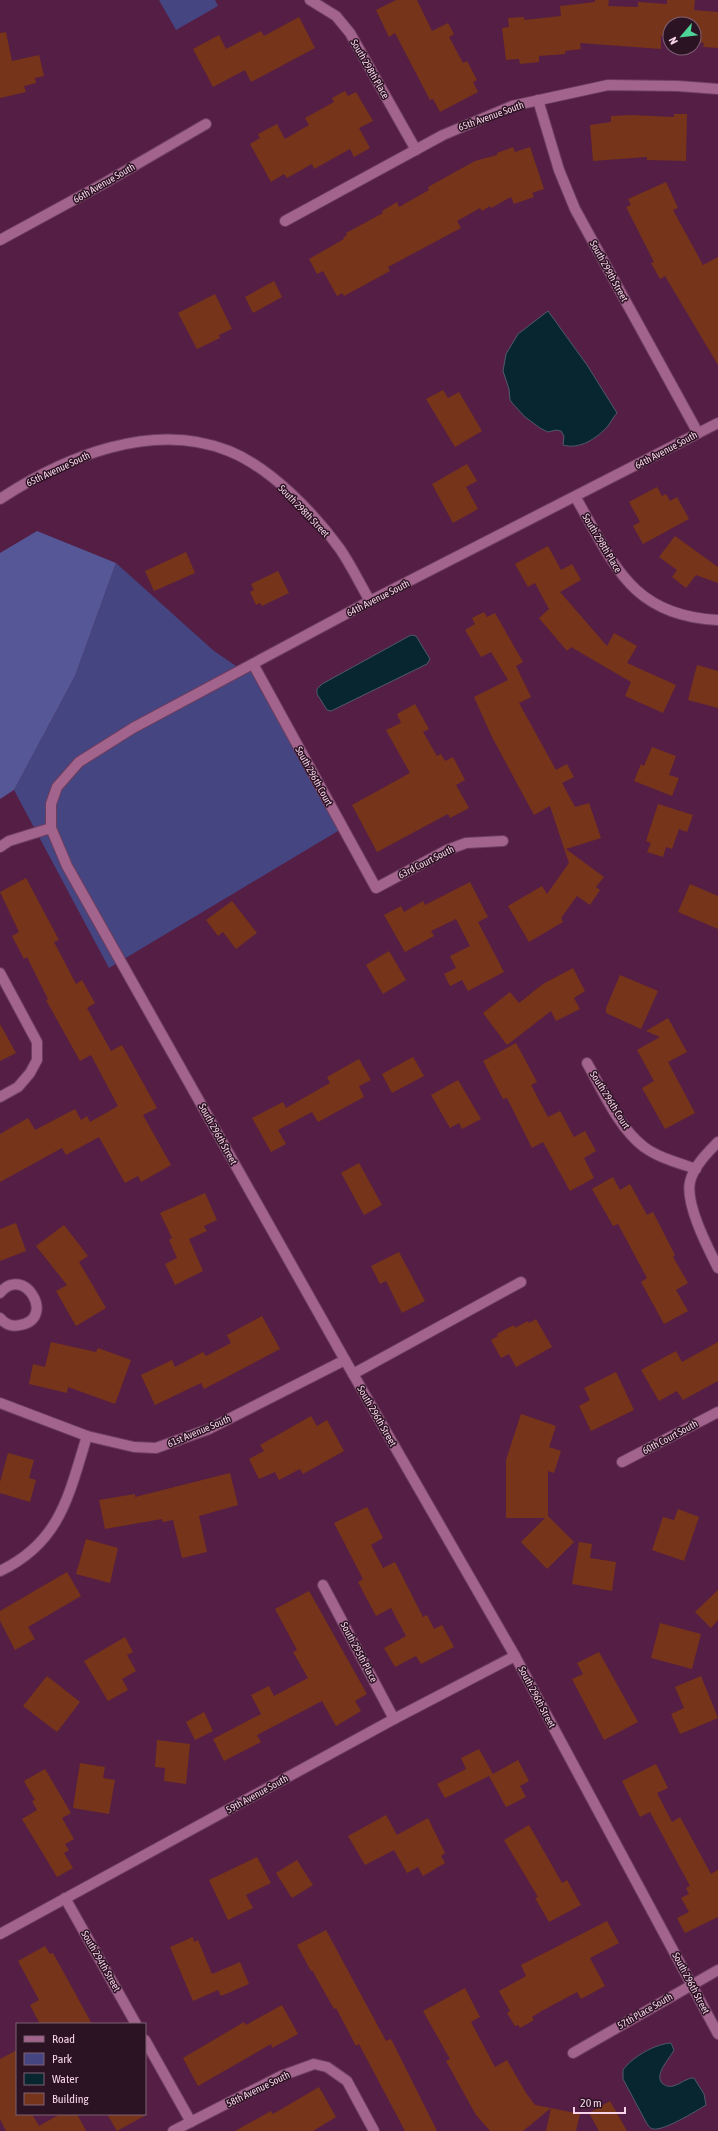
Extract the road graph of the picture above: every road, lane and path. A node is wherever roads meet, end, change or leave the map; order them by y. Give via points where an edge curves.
1 (310, 0) edge
2 (718, 89) edge
3 (538, 100) junction
4 (206, 124) dead end
5 (416, 150) junction
6 (285, 221) dead end
7 (0, 240) edge
8 (718, 423) edge
9 (698, 433) junction
10 (276, 482) joint
11 (576, 498) junction
12 (0, 499) edge
13 (370, 602) junction
14 (718, 620) edge
15 (253, 664) junction
16 (53, 795) joint
17 (51, 828) junction
18 (503, 841) dead end
19 (0, 847) edge
20 (376, 888) joint
21 (0, 974) edge
22 (587, 1063) dead end
23 (0, 1097) edge
24 (718, 1142) edge
25 (696, 1169) junction
26 (718, 1268) edge
27 (521, 1282) dead end
28 (0, 1293) edge
29 (1, 1319) edge
30 (0, 1332) edge
31 (345, 1360) junction
32 (353, 1374) junction
33 (0, 1403) edge
34 (718, 1412) edge
35 (87, 1436) junction
36 (622, 1462) dead end
37 (0, 1571) edge
38 (323, 1585) dead end
39 (514, 1656) junction
40 (394, 1719) junction
41 (65, 1898) junction
42 (0, 1934) edge
43 (718, 1970) edge
44 (692, 1984) junction
45 (135, 2023) edge
46 (718, 2034) edge
47 (146, 2042) edge
48 (573, 2054) dead end
49 (191, 2122) junction
50 (173, 2131) edge
51 (374, 2131) edge

1 - 5 street, South 298th Place via 336,16 350,33
2 - 3 street, 65th Avenue South via 608,85
3 - 5 street, 65th Avenue South via 512,106 476,120
3 - 9 street, South 299th Street via 559,170 575,209
4 - 7 street, 66th Avenue South via 101,186
5 - 6 street, 65th Avenue South
8 - 9 street, 64th Avenue South
9 - 11 street, 64th Avenue South
10 - 12 street, 65th Avenue South via 258,468 220,448 198,442 163,440 114,447 74,460 30,480
10 - 13 street, South 298th Street via 329,535
11 - 13 street, 64th Avenue South
11 - 14 street, South 298th Place via 613,563 641,596 680,615
13 - 15 street, 64th Avenue South
15 - 16 street, 64th Avenue South via 100,747 69,771
15 - 20 street, South 296th Court
16 - 17 street, South 296th Street
17 - 19 street via 9,841
17 - 31 street, South 296th Street via 67,866
18 - 20 street, 63rd Court South via 466,843 447,850
21 - 23 street via 37,1042 38,1054 38,1060 18,1087
22 - 25 street, South 296th Court via 618,1117 636,1140 654,1153
24 - 25 street
25 - 26 street via 690,1182 690,1196 699,1229
27 - 32 street
28 - 29 street via 8,1287 21,1286 32,1293 37,1305 36,1312 28,1323 15,1326
29 - 30 street
31 - 32 street, South 296th Street
31 - 35 street, 61st Avenue South via 209,1429 156,1448 134,1447
32 - 39 street, South 296th Street
33 - 35 street, 61st Avenue South
34 - 36 street, 60th Court South
35 - 37 street via 67,1502 51,1531 31,1551
38 - 40 street, South 295th Place
39 - 40 street, 59th Avenue South
39 - 44 street, South 296th Street
40 - 41 street, 59th Avenue South
41 - 42 street, 59th Avenue South
41 - 45 street, South 294th Street
43 - 44 street, 57th Place South
44 - 46 street, South 296th Street
44 - 48 street, 57th Place South
47 - 49 street
49 - 50 street, 58th Avenue South
49 - 51 street, 58th Avenue South via 281,2076 314,2064 327,2067 347,2081

